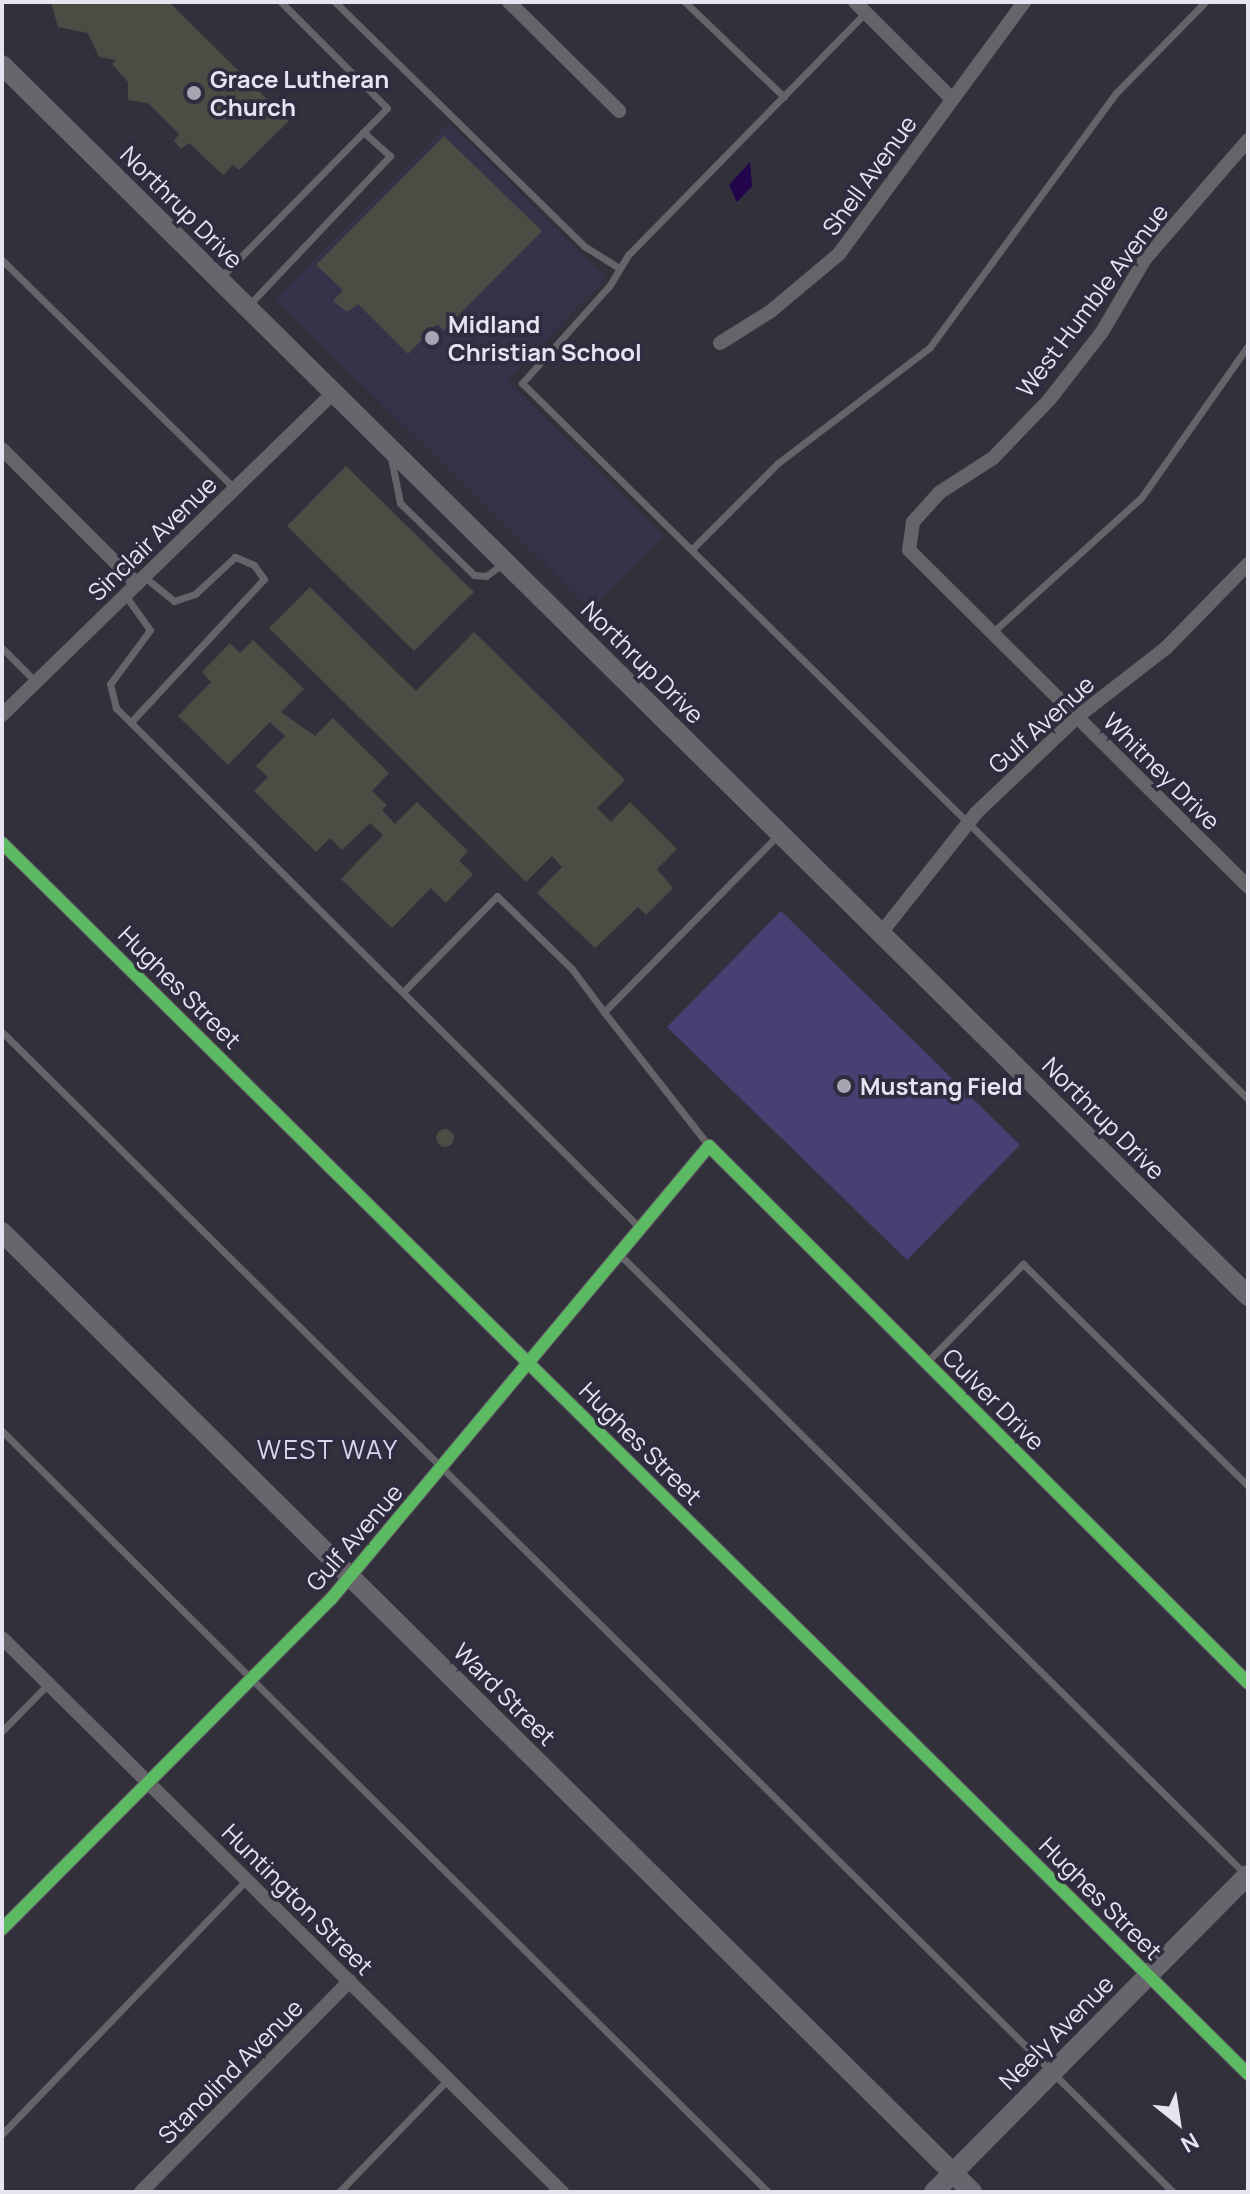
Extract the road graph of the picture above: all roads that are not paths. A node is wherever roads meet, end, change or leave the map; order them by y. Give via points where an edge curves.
1 (281, 2) edge
2 (335, 2) edge
3 (509, 2) edge
4 (685, 2) edge
5 (1024, 2) edge
6 (1205, 2) edge
7 (861, 7) edge
8 (2, 65) edge
9 (949, 96) junction
10 (784, 97) junction
11 (619, 111) dead end
12 (363, 132) junction
13 (1248, 140) edge
14 (2, 260) edge
15 (618, 267) junction
16 (219, 280) junction
17 (246, 307) junction
18 (720, 343) dead end
19 (1248, 346) edge
20 (333, 393) junction
21 (389, 448) junction
22 (2, 449) edge
23 (235, 488) junction
24 (693, 548) junction
25 (909, 550) joint
26 (505, 563) junction
27 (1248, 564) edge
28 (141, 580) junction
29 (125, 595) junction
30 (992, 633) junction
31 (2, 648) edge
32 (36, 682) junction
33 (2, 715) edge
34 (1077, 717) junction
35 (131, 722) junction
36 (967, 824) junction
37 (780, 833) junction
38 (2, 843) edge
39 (1248, 887) edge
40 (881, 933) junction
41 (403, 992) junction
42 (604, 1012) junction
43 (2, 1032) edge
44 (1248, 1099) edge
45 (709, 1146) junction
46 (640, 1228) junction
47 (2, 1232) edge
48 (619, 1254) junction
49 (1248, 1296) edge
50 (528, 1362) junction
51 (926, 1363) junction
52 (2, 1431) edge
53 (441, 1468) junction
54 (1248, 1486) edge
55 (350, 1576) junction
56 (2, 1638) edge
57 (248, 1681) junction
58 (1248, 1683) edge
59 (48, 1684) junction
60 (2, 1731) edge
61 (148, 1782) junction
62 (1248, 1876) edge
63 (247, 1879) junction
64 (2, 1929) edge
65 (1148, 1976) junction
66 (350, 1981) junction
67 (1053, 2073) junction
68 (1248, 2074) edge
69 (448, 2079) junction
70 (2, 2134) edge
71 (953, 2173) junction
72 (549, 2179) junction
73 (141, 2192) edge
74 (339, 2192) edge
75 (537, 2192) edge
76 (562, 2192) edge
77 (768, 2192) edge
78 (934, 2192) edge
79 (972, 2192) edge
80 (1173, 2192) edge

1 - 12 lane via 387,108
2 - 15 lane via 584,246
3 - 11 street
4 - 10 lane
5 - 9 street, Shell Avenue
6 - 24 lane via 1116,93 930,347 778,463
7 - 9 street
7 - 10 lane
8 - 16 street, Northrup Drive
9 - 18 street, Shell Avenue via 913,160 839,254 771,311
10 - 15 lane
12 - 16 lane
12 - 17 lane via 390,156
13 - 25 street, West Humble Avenue via 1145,259 1102,332 1049,400 993,458 940,492 913,522
14 - 23 lane
15 - 24 lane via 610,285 522,383
16 - 17 street, Northrup Drive
17 - 20 street, Northrup Drive
19 - 30 lane via 1141,498
20 - 21 street, Northrup Drive
20 - 23 street, Sinclair Avenue
21 - 26 street, Northrup Drive
21 - 26 lane via 400,503 474,575 486,576
22 - 28 street
23 - 28 street, Sinclair Avenue
24 - 36 lane
25 - 30 street, Whitney Drive
26 - 37 street, Northrup Drive
27 - 34 street, Gulf Avenue via 1166,648
28 - 29 street, Sinclair Avenue
28 - 35 lane via 174,601 195,594 235,557 254,565 264,579
29 - 32 street, Sinclair Avenue
29 - 35 lane via 150,630 109,690
30 - 34 street, Whitney Drive
31 - 32 lane
32 - 33 street, Sinclair Avenue
34 - 36 street, Gulf Avenue
34 - 39 street, Whitney Drive
35 - 41 lane
36 - 40 street, Gulf Avenue
36 - 44 lane
37 - 40 street, Northrup Drive
37 - 42 lane
38 - 50 street, Hughes Street
40 - 49 street, Northrup Drive
41 - 42 lane via 497,896 572,969
41 - 46 lane
42 - 45 lane
43 - 53 lane
45 - 46 street, Gulf Avenue
45 - 51 street, Culver Drive
46 - 48 street, Gulf Avenue
47 - 55 street, Ward Street
48 - 50 street, Gulf Avenue
48 - 62 lane
50 - 53 street, Gulf Avenue
50 - 65 street, Hughes Street
51 - 54 lane via 1023,1264
51 - 58 street, Culver Drive
52 - 57 lane
53 - 55 street, Gulf Avenue
53 - 67 lane
55 - 57 street, Gulf Avenue
55 - 71 street, Ward Street
56 - 59 street, Huntington Street
57 - 61 street, Gulf Avenue
57 - 77 lane
59 - 60 lane
59 - 61 street, Huntington Street
61 - 63 street, Huntington Street
61 - 64 street, Gulf Avenue
62 - 65 street, Neely Avenue
63 - 66 street, Huntington Street
63 - 70 lane
65 - 67 street, Neely Avenue
65 - 68 street, Hughes Street
66 - 69 street, Huntington Street
66 - 73 street, Stanolind Avenue
67 - 71 street, Neely Avenue
67 - 80 lane
69 - 72 street, Huntington Street
69 - 74 lane
71 - 78 street, Neely Avenue
71 - 79 street, Ward Street
72 - 75 street
72 - 76 street, Huntington Street

